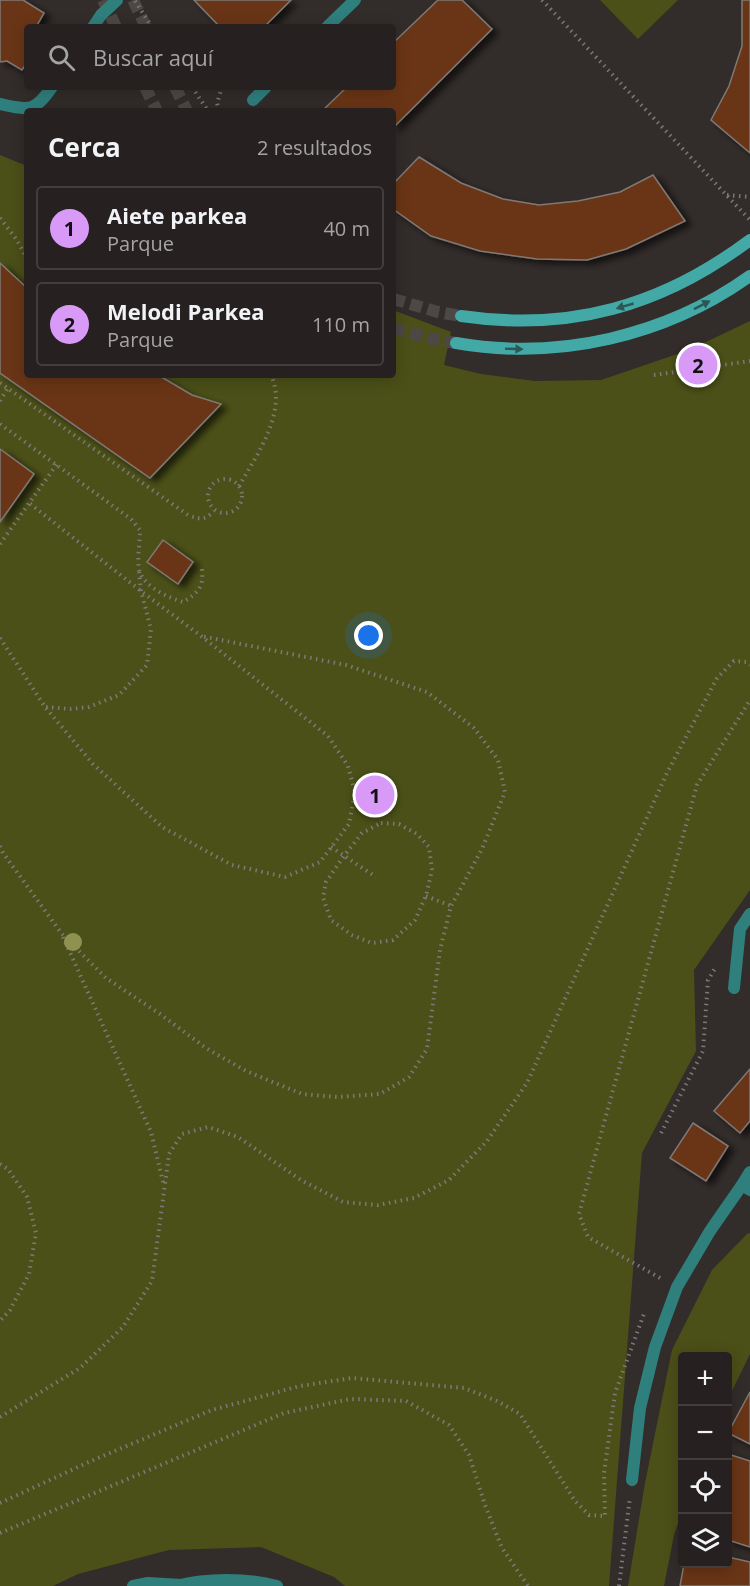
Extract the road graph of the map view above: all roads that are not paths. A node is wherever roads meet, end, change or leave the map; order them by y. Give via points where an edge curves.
1 (117, 0) edge
2 (355, 0) edge
3 (95, 24) edge
4 (330, 24) edge
5 (50, 90) edge
6 (263, 90) edge
7 (253, 100) dead end
8 (0, 104) edge
9 (28, 108) edge
10 (24, 109) edge
11 (750, 240) edge
12 (750, 276) edge
13 (460, 316) tunnel mouth
14 (456, 343) tunnel mouth
15 (750, 914) edge
16 (734, 988) dead end
17 (750, 1172) edge
18 (746, 1187) edge
19 (632, 1480) road end
20 (179, 1585) edge
21 (132, 1586) edge
22 (277, 1586) edge

1 - 3 street
2 - 4 street
5 - 9 street via 41,103
6 - 7 street
8 - 10 street
11 -> 13 main road via 723,260 664,292 607,311 547,321
14 -> 12 main road via 518,350 614,338 676,318
15 - 16 street via 740,928
17 - 18 street
18 - 19 street via 710,1231 676,1287 655,1347 640,1408
20 - 21 street
20 - 22 street via 240,1581

